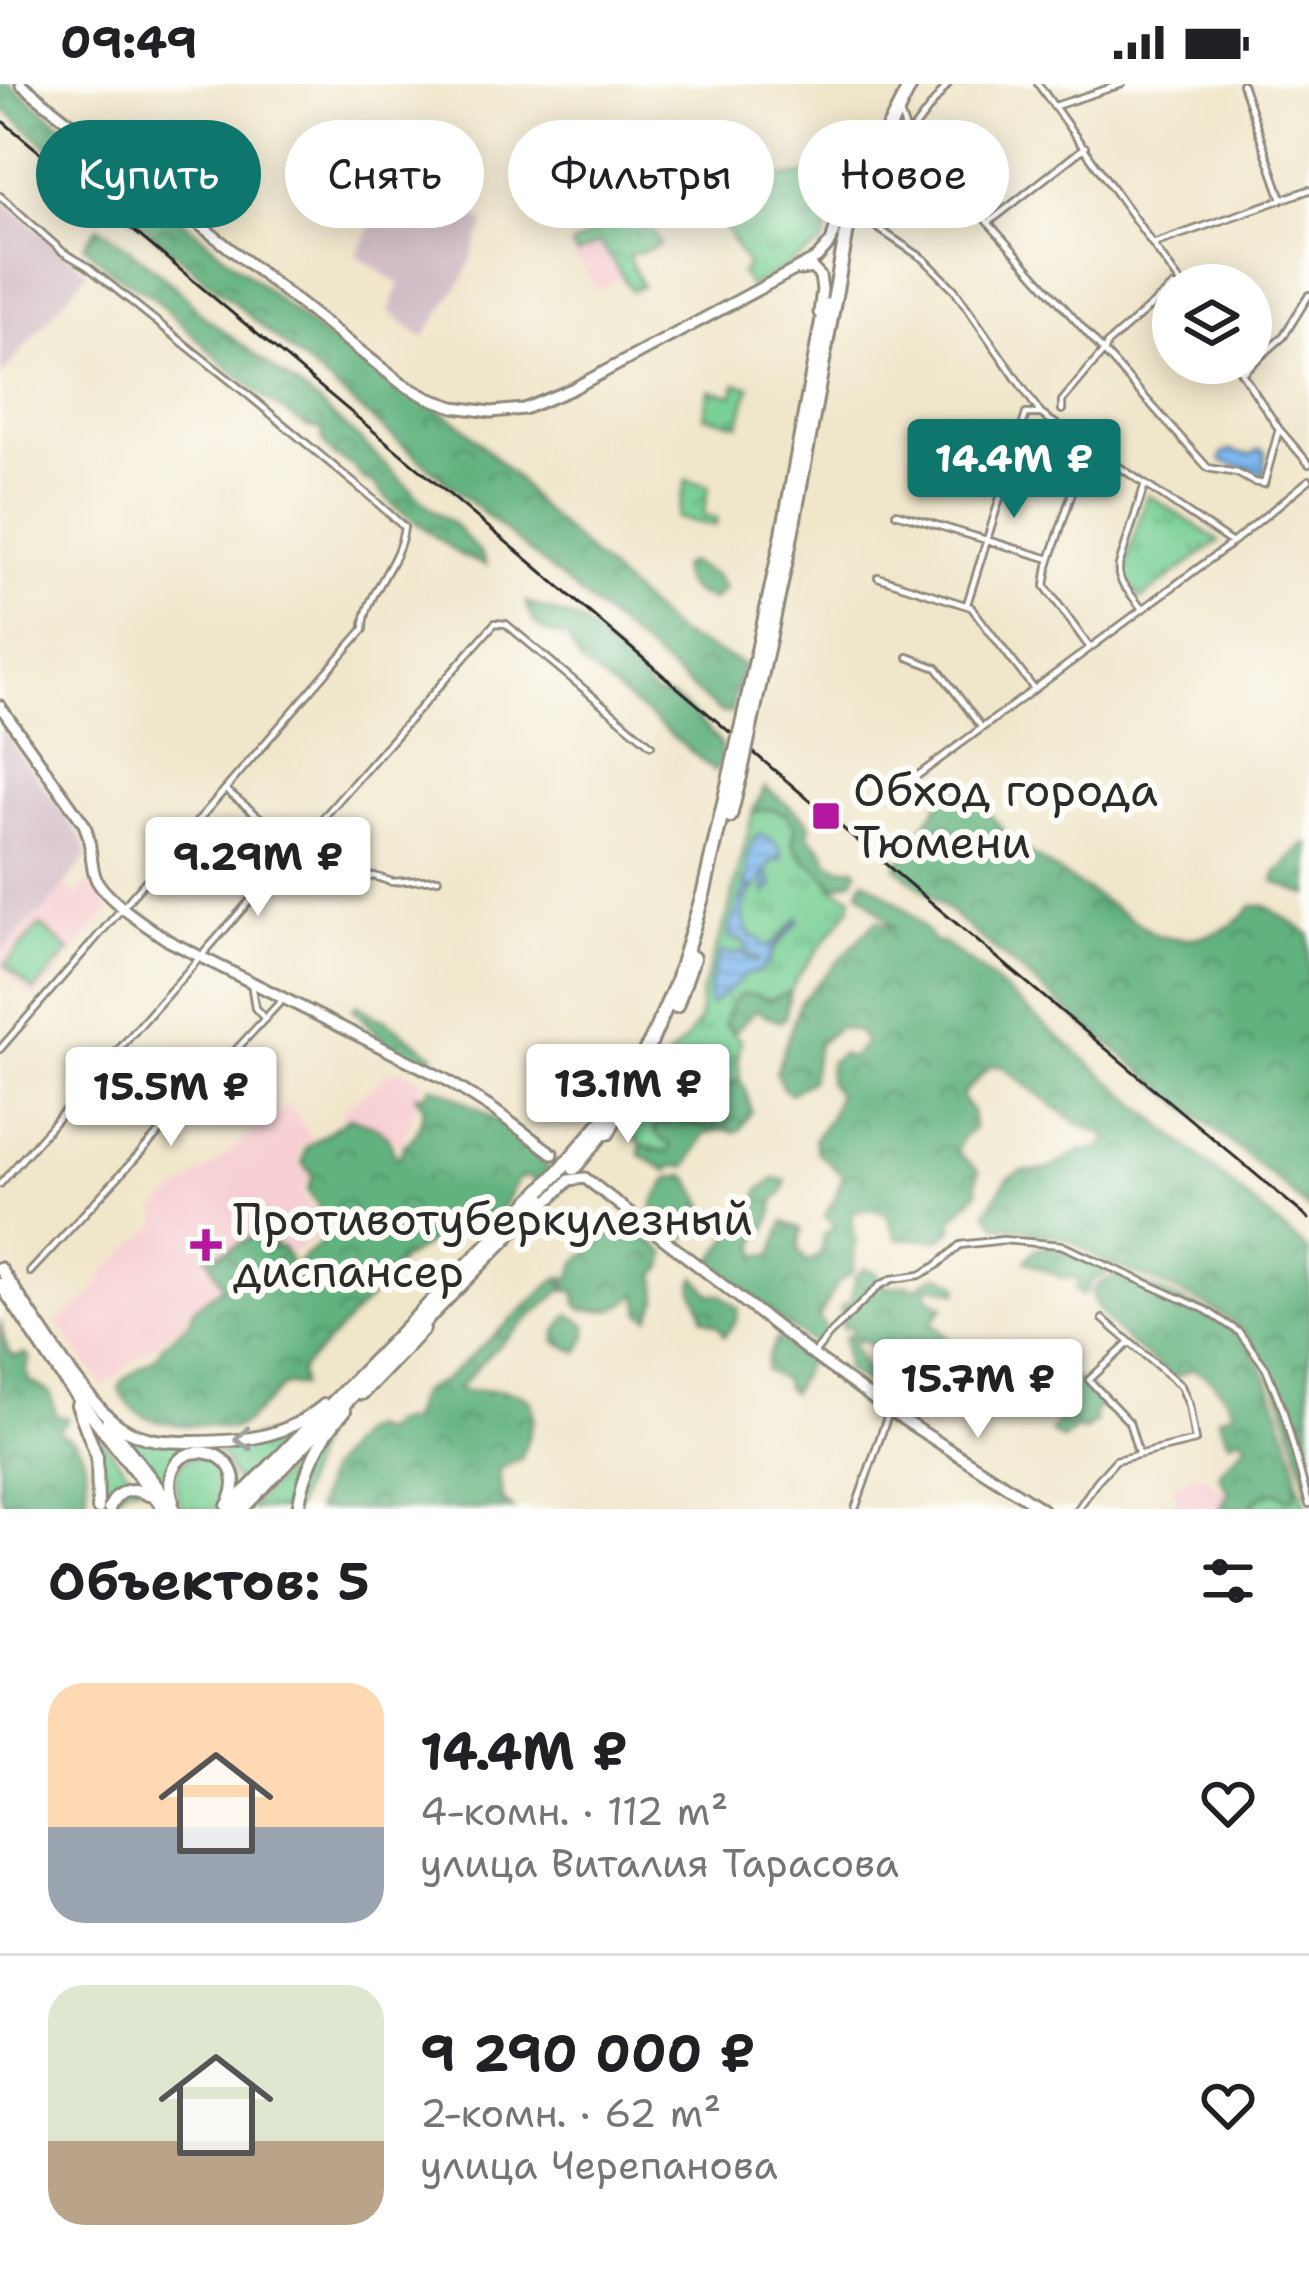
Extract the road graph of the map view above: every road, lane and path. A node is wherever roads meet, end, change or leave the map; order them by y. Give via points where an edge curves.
1 (21, 84) edge
2 (901, 84) edge
3 (913, 84) edge
4 (947, 84) edge
5 (1038, 84) edge
6 (1122, 84) edge
7 (1242, 84) edge
8 (1055, 106) junction
9 (901, 109) junction
10 (883, 120) edge
11 (896, 120) edge
12 (901, 120) edge
13 (920, 120) edge
14 (1085, 147) junction
15 (1309, 190) edge
16 (0, 196) edge
17 (1282, 199) junction
18 (1009, 207) edge
19 (834, 228) edge
20 (839, 228) edge
21 (851, 228) edge
22 (878, 228) edge
23 (993, 228) edge
24 (1153, 244) junction
25 (843, 249) junction
26 (1165, 264) edge
27 (795, 271) junction
28 (1309, 295) edge
29 (1152, 306) edge
30 (818, 345) junction
31 (1272, 347) edge
32 (1105, 350) junction
33 (1249, 384) edge
34 (1062, 410) dead end
35 (1041, 414) junction
36 (1279, 429) junction
37 (1087, 447) junction
38 (1309, 464) edge
39 (1309, 480) edge
40 (1144, 484) junction
41 (896, 512) dead end
42 (986, 540) junction
43 (1232, 543) junction
44 (1050, 559) junction
45 (878, 577) dead end
46 (967, 604) junction
47 (1142, 609) junction
48 (1090, 648) junction
49 (908, 657) dead end
50 (1034, 689) junction
51 (0, 706) edge
52 (748, 717) junction
53 (982, 728) junction
54 (650, 745) dead end
55 (735, 774) junction
56 (226, 790) junction
57 (894, 793) dead end
58 (296, 846) junction
59 (438, 879) dead end
60 (124, 907) junction
61 (199, 956) junction
62 (250, 982) junction
63 (283, 999) junction
64 (265, 1018) junction
65 (0, 1049) edge
66 (623, 1106) junction
67 (608, 1114) junction
68 (553, 1154) junction
69 (585, 1178) junction
70 (0, 1184) edge
71 (510, 1222) junction
72 (0, 1268) edge
73 (30, 1272) dead end
74 (465, 1281) junction
75 (0, 1285) edge
76 (437, 1310) junction
77 (1103, 1319) dead end
78 (405, 1329) junction
79 (1129, 1343) junction
80 (813, 1355) junction
81 (69, 1379) junction
82 (890, 1412) junction
83 (1138, 1454) junction
84 (1309, 1504) edge
85 (98, 1509) edge
86 (109, 1509) edge
87 (163, 1509) edge
88 (176, 1509) edge
89 (227, 1509) edge
90 (241, 1509) edge
91 (298, 1509) edge
92 (855, 1509) edge
93 (1042, 1509) edge
94 (1078, 1509) edge

1 - 27 street via 361,354 454,407 502,412 552,399
2 - 10 highway
3 - 9 street
3 - 25 highway via 868,169
4 - 13 street
5 - 8 street
6 - 8 street
7 - 17 street
8 - 14 street
9 - 11 street
9 - 12 street
14 - 18 street
14 - 24 street
15 - 17 street
16 - 56 street via 404,527 364,629
17 - 24 street
19 - 27 street via 822,255
20 - 30 highway
21 - 25 street
22 - 35 street via 954,290
23 - 32 street
24 - 26 street
25 - 52 highway
27 - 30 street via 812,268 822,280
28 - 31 street
29 - 32 street
30 - 52 highway
32 - 34 street
32 - 36 street via 1208,468 1264,484
33 - 36 street
35 - 37 street
35 - 42 street via 1026,414
36 - 38 street
37 - 40 street
37 - 44 street
39 - 43 street
40 - 43 street
40 - 47 street via 1119,565
41 - 42 street
42 - 44 street
42 - 46 street
43 - 47 street
44 - 48 street via 1045,586
45 - 46 street
46 - 50 street
47 - 48 street
48 - 50 street
49 - 53 street via 937,668
50 - 53 street
51 - 60 street via 84,824 97,881
52 - 55 highway, bridge
53 - 57 street
54 - 58 street via 496,623
55 - 66 highway via 684,988
55 - 67 highway via 669,1004
56 - 58 street
56 - 60 street
58 - 59 street via 333,877
58 - 61 street
60 - 61 street
60 - 65 street
61 - 62 street
61 - 70 street
62 - 63 street
62 - 64 street
63 - 64 street
63 - 68 street via 470,1094
64 - 73 street
66 - 69 street via 586,1162
66 - 74 highway
67 - 68 street via 577,1149
67 - 71 highway
68 - 71 street via 553,1173
69 - 74 street via 569,1180
69 - 80 street
71 - 78 highway
72 - 81 main road
74 - 76 highway
75 - 81 main road
76 - 90 highway
76 - 91 main road via 324,1436
77 - 79 street
78 -> 81 main road via 318,1410 256,1439 140,1437
78 - 89 highway
79 - 83 street via 1089,1380 1129,1422
79 - 83 street via 1185,1390 1195,1441
80 - 82 street
80 - 84 street via 879,1286 920,1275 960,1245 1061,1245 1239,1332 1283,1410
81 - 85 main road via 95,1449
81 - 87 main road
81 - 88 main road
82 - 92 street
82 - 93 street
83 - 94 street via 1116,1460
86 - 87 main road via 132,1490
88 - 89 main road via 173,1467 201,1451 233,1474

